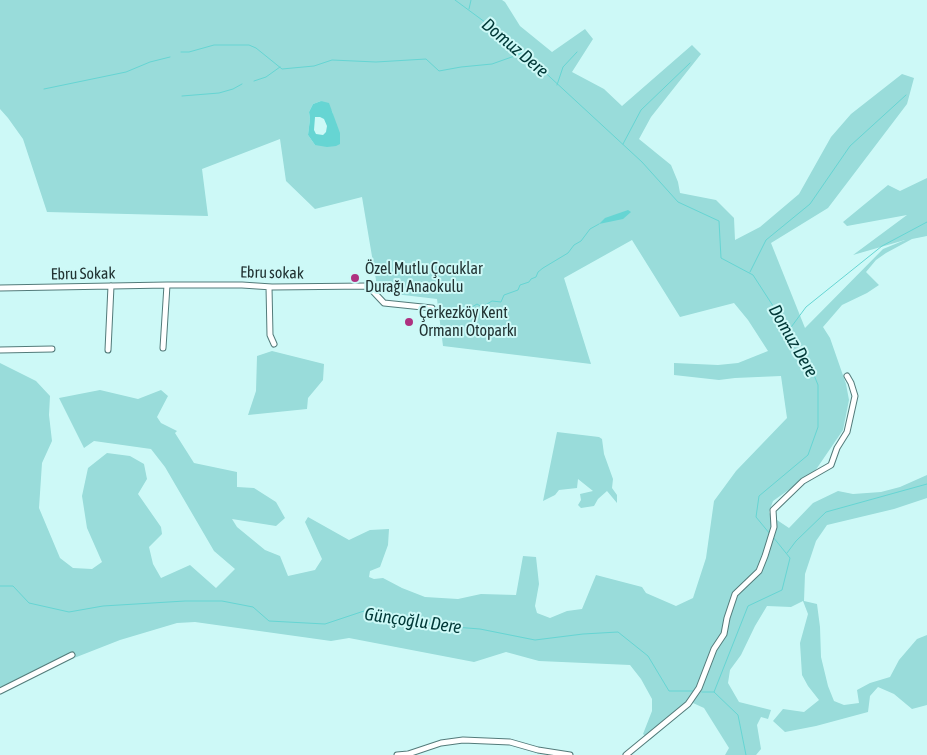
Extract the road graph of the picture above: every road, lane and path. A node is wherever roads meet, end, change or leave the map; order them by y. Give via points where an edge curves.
1 (167, 285) junction
2 (111, 286) junction
3 (268, 287) junction
4 (0, 288) edge
5 (432, 308) dead end
6 (274, 344) dead end
7 (163, 348) dead end
8 (52, 349) dead end
9 (0, 350) edge
10 (108, 350) dead end
11 (847, 376) dead end
12 (72, 655) dead end
13 (0, 691) edge
14 (562, 754) edge
15 (397, 755) edge
16 (570, 755) edge
17 (626, 755) edge

1 - 2 street, Ebru Sokak
1 - 3 street, Ebru sokak
1 - 7 street
2 - 4 street, Ebru Sokak
2 - 10 street
3 - 5 street, Ebru sokak via 368,286 384,303
3 - 6 street via 270,335
8 - 9 street
11 - 17 street via 855,396 847,432 831,466 803,481 773,510 774,527 765,556 759,570 735,594 724,634 714,649 699,688 688,704
12 - 13 street
14 - 15 street via 510,742 463,740
14 - 16 street

